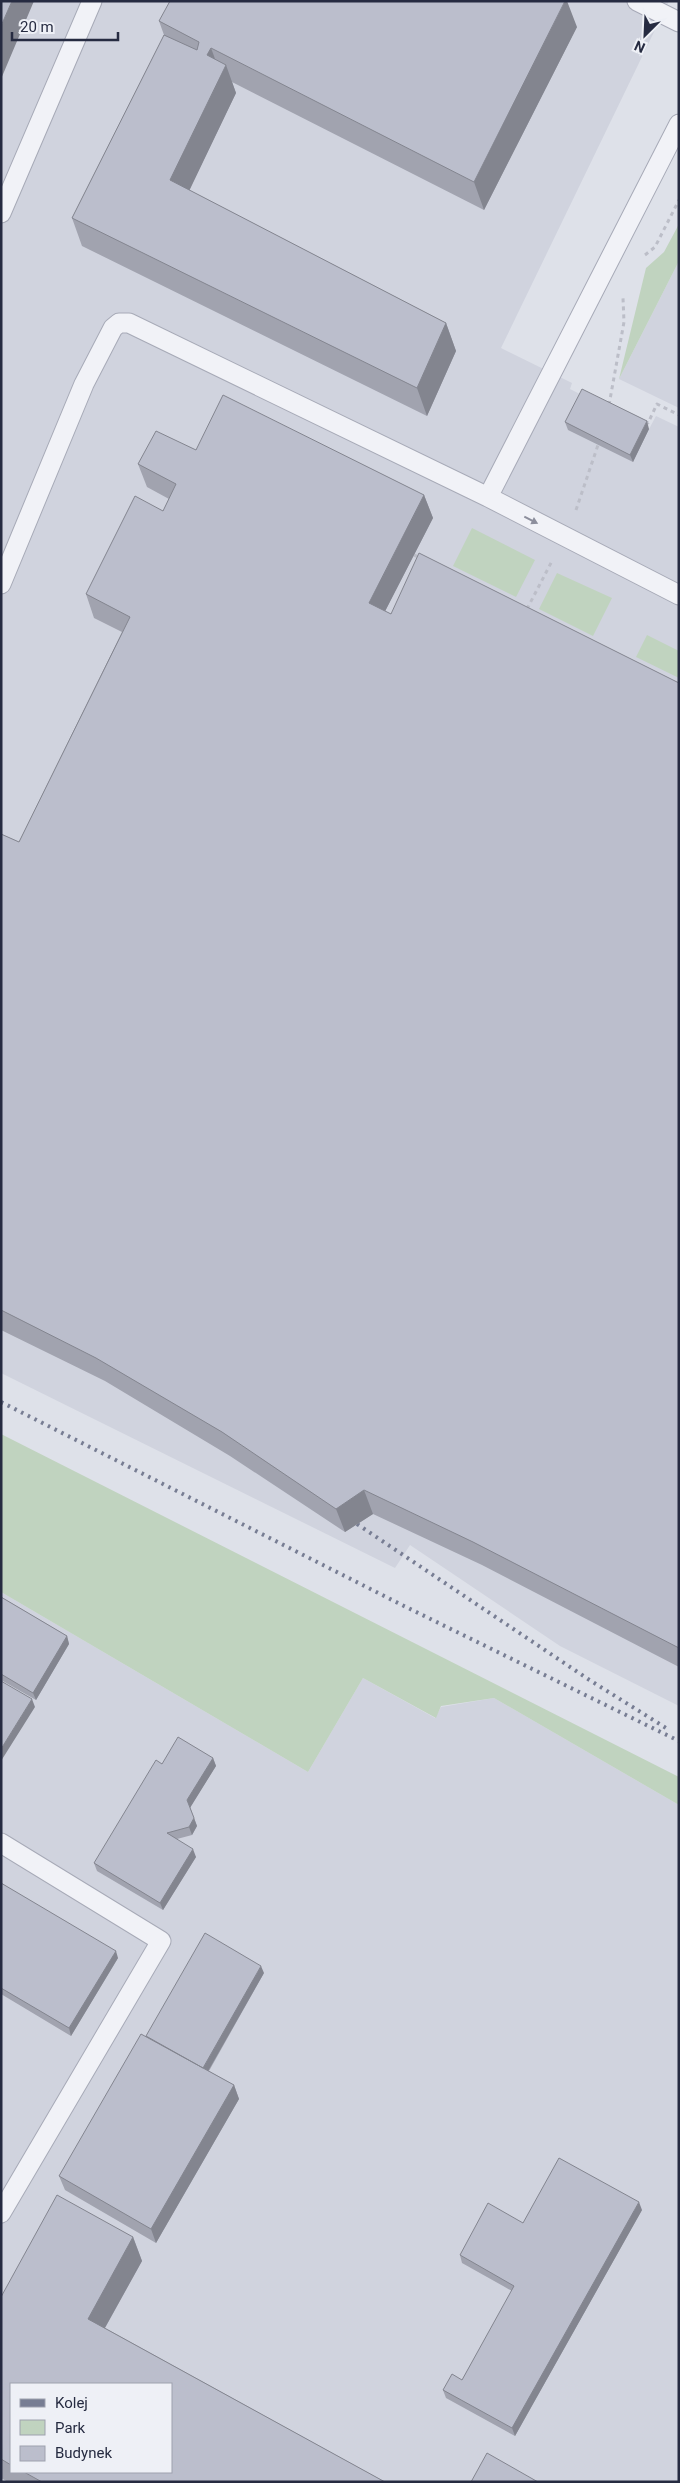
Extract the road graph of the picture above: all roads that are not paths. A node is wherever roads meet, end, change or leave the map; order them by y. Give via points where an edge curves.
1 (92, 1) edge
2 (637, 1) edge
3 (679, 22) edge
4 (679, 124) edge
5 (1, 213) edge
6 (488, 497) junction
7 (1, 584) edge
8 (679, 595) edge
9 (1, 1843) edge
10 (1, 2213) edge

1 - 5 lane
2 - 3 lane
4 - 6 lane
6 - 7 lane via 136,326 119,323 112,328 84,384
6 -> 8 lane
9 - 10 lane via 161,1941

